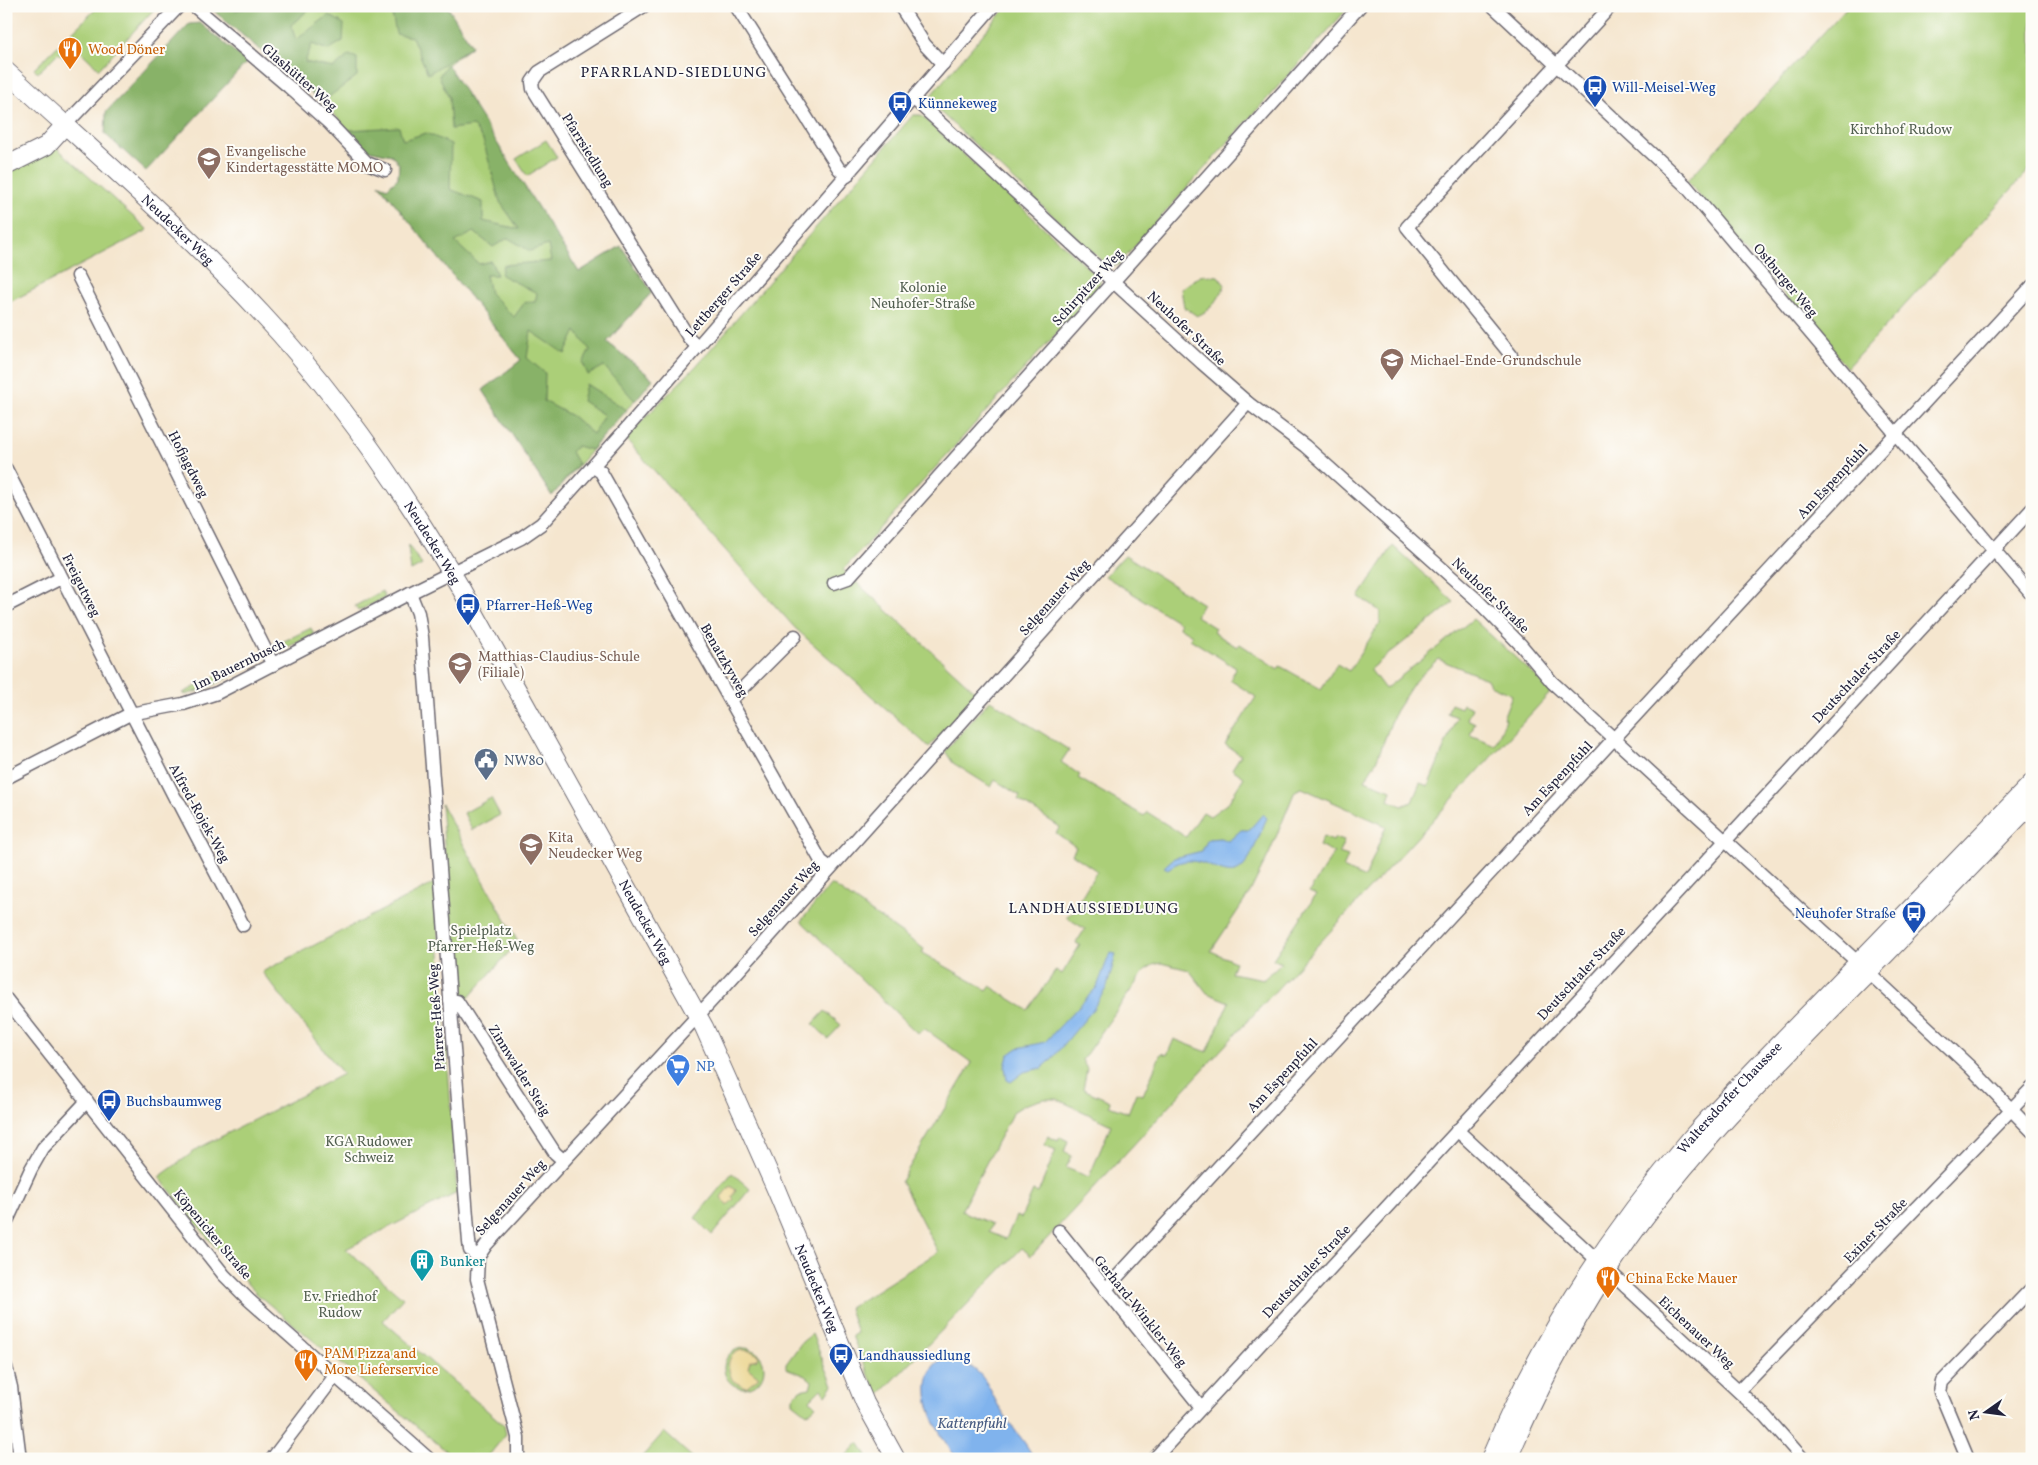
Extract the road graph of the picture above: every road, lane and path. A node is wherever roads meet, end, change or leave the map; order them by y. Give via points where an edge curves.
1 (179, 6) edge
2 (194, 6) edge
3 (644, 6) edge
4 (736, 6) edge
5 (900, 6) edge
6 (993, 6) edge
7 (1360, 6) edge
8 (1493, 6) edge
9 (1611, 6) edge
10 (943, 64) junction
11 (1556, 65) junction
12 (6, 71) edge
13 (914, 99) junction
14 (65, 125) junction
15 (6, 166) edge
16 (385, 170) dead end
17 (847, 176) junction
18 (78, 276) dead end
19 (1114, 281) junction
20 (2032, 286) edge
21 (697, 346) junction
22 (1511, 355) dead end
23 (1248, 403) junction
24 (1895, 434) junction
25 (594, 467) junction
26 (6, 469) edge
27 (2032, 509) edge
28 (1993, 550) junction
29 (451, 572) junction
30 (61, 578) junction
31 (834, 583) dead end
32 (410, 593) junction
33 (2032, 595) edge
34 (6, 606) edge
35 (795, 636) dead end
36 (273, 665) junction
37 (730, 699) junction
38 (130, 714) junction
39 (1615, 738) junction
40 (6, 778) edge
41 (2032, 783) edge
42 (2032, 803) edge
43 (1726, 839) junction
44 (830, 868) junction
45 (243, 926) dead end
46 (1863, 967) junction
47 (6, 999) edge
48 (450, 1001) junction
49 (698, 1015) junction
50 (2032, 1088) edge
51 (87, 1101) junction
52 (2012, 1108) junction
53 (1457, 1130) junction
54 (2032, 1131) edge
55 (563, 1160) junction
56 (6, 1223) edge
57 (1059, 1231) dead end
58 (478, 1257) junction
59 (1603, 1265) junction
60 (2032, 1288) edge
61 (1105, 1290) junction
62 (6, 1366) edge
63 (335, 1376) junction
64 (1739, 1391) junction
65 (1201, 1408) junction
66 (1507, 1448) edge
67 (20, 1459) edge
68 (272, 1459) edge
69 (429, 1459) edge
70 (518, 1459) edge
71 (896, 1459) edge
72 (1154, 1459) edge
73 (1490, 1459) edge
74 (1803, 1459) edge
75 (1968, 1459) edge

1 - 14 street
2 - 16 street, Glashütter Weg via 330,124 367,163
3 - 21 street, Pfarrsiedlung via 539,72 532,82 533,89 688,338
4 - 17 street via 838,168
5 - 10 street via 925,44
6 - 10 street, Lettberger Straße
7 - 19 street, Schirpitzer Weg
8 - 11 street, Ostburger Weg
9 - 11 street
10 - 13 street, Lettberger Straße
11 - 22 street via 1407,227
11 - 24 street, Ostburger Weg via 1686,186
12 - 14 street, Neudecker Weg
13 - 17 street, Lettberger Straße
13 - 19 street, Neuhofer Straße
14 - 15 street via 46,146
14 - 29 street, Neudecker Weg via 184,235 262,314 352,423
17 - 21 street, Lettberger Straße
18 - 36 street, Hofjagdweg
19 - 23 street, Neuhofer Straße
19 - 31 street, Schirpitzer Weg via 848,578
20 - 24 street, Am Espenpfuhl
21 - 25 street, Lettberger Straße
23 - 39 street, Neuhofer Straße via 1305,446 1476,599 1552,682
23 - 44 street, Selgenauer Weg
24 - 28 street, Ostburger Weg
24 - 39 street, Am Espenpfuhl
25 - 29 street, Lettberger Straße via 550,516 531,532
25 - 37 street, Benatzkyweg via 601,472
26 - 30 street, Freigutweg
27 - 28 street, Deutschtaler Straße
28 - 33 street, Ostburger Weg
28 - 43 street, Deutschtaler Straße
29 - 32 street, Im Bauernbusch
29 - 49 street, Neudecker Weg
30 - 34 street
30 - 38 street, Freigutweg
32 - 36 street, Im Bauernbusch
32 - 48 street, Pfarrer-Heß-Weg via 418,612 422,637
35 - 37 street
36 - 38 street, Im Bauernbusch via 202,700
37 - 44 street, Benatzkyweg via 821,861
38 - 40 street, Im Bauernbusch
38 - 45 street, Alfred-Rojek-Weg
39 - 43 street, Neuhofer Straße
39 - 61 street, Am Espenpfuhl
41 - 46 street, Waltersdorfer Chaussee
42 - 46 street, Waltersdorfer Chaussee
43 - 46 street, Neuhofer Straße
43 - 53 street, Deutschtaler Straße
44 - 49 street, Selgenauer Weg
46 - 52 street, Neuhofer Straße
46 - 59 street, Waltersdorfer Chaussee via 1694,1136 1654,1184
47 - 51 street, Köpenicker Straße
48 - 55 street, Zinnwalder Steig via 457,1001 555,1153
48 - 58 street, Pfarrer-Heß-Weg via 469,1242 470,1250
49 - 55 street, Selgenauer Weg
49 - 71 street, Neudecker Weg via 776,1189 865,1403
50 - 52 street, Exiner Straße
51 - 56 street via 43,1148
51 - 63 street, Köpenicker Straße via 224,1275
52 - 54 street, Neuhofer Straße
52 - 64 street, Exiner Straße
53 - 59 street, Eichenauer Weg
53 - 65 street, Deutschtaler Straße
55 - 58 street, Selgenauer Weg
57 - 61 street, Gerhard-Winkler-Weg
58 - 70 street, Selgenauer Weg via 477,1279 518,1436
59 - 64 street, Eichenauer Weg
59 - 66 street, Waltersdorfer Chaussee via 1543,1350
60 - 75 street via 1942,1382 1940,1392
61 - 65 street, Gerhard-Winkler-Weg
62 - 67 street
63 - 68 street
63 - 69 street, Köpenicker Straße
64 - 74 street, Eichenauer Weg via 1766,1416
65 - 72 street, Deutschtaler Straße
66 - 73 street, Waltersdorfer Chaussee

